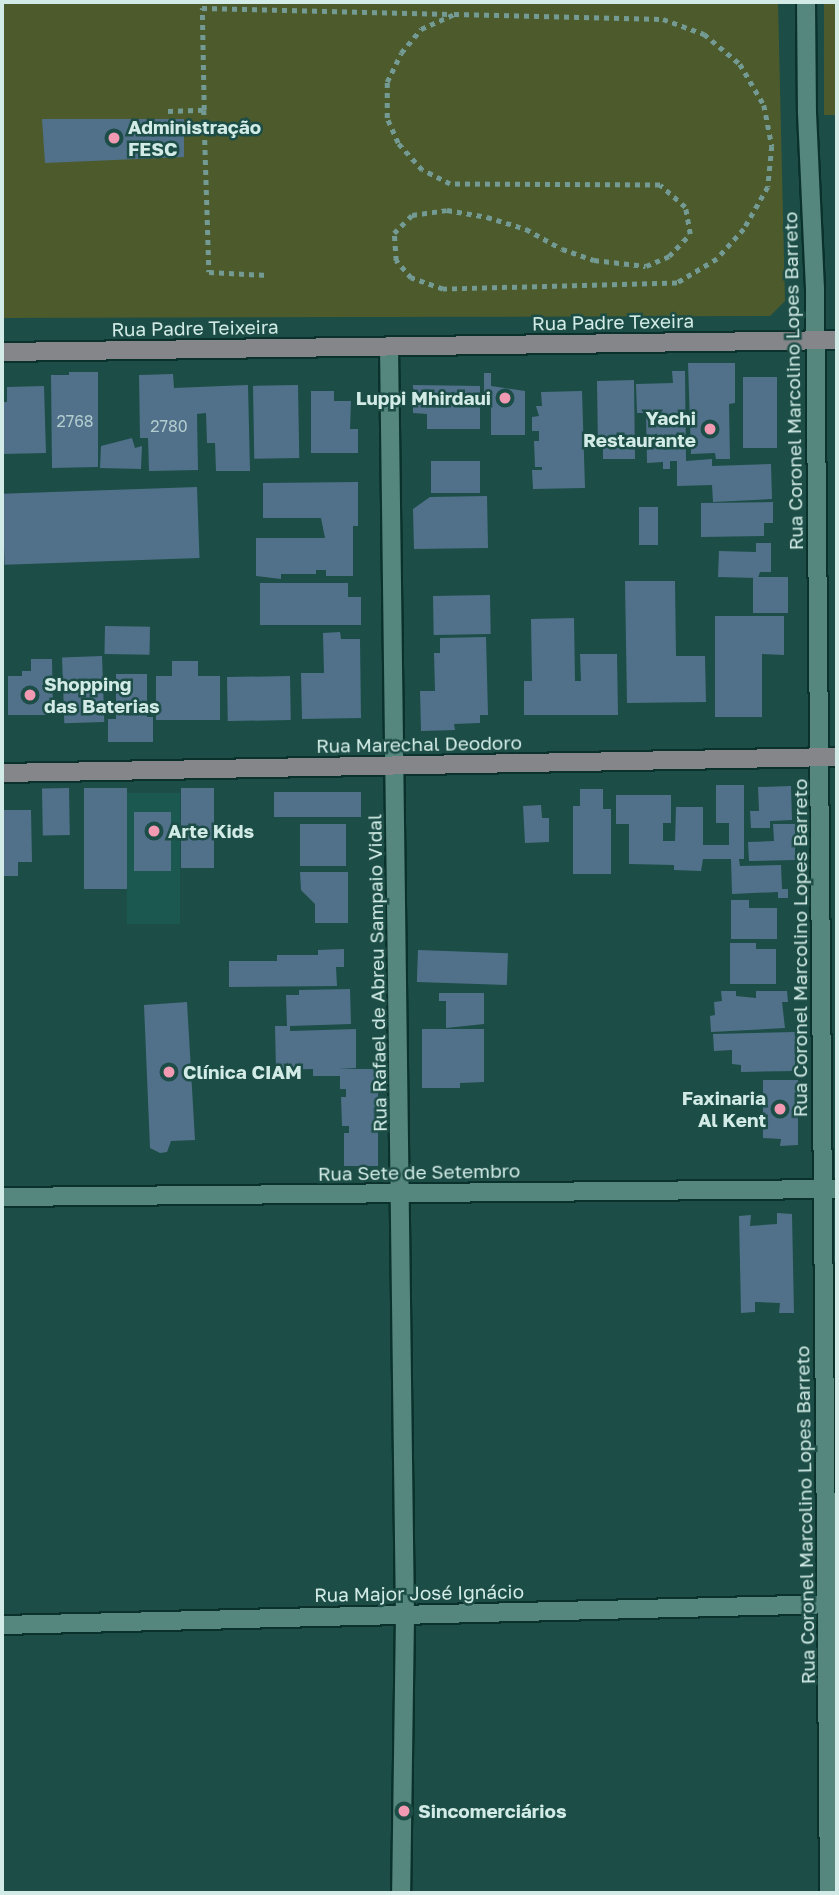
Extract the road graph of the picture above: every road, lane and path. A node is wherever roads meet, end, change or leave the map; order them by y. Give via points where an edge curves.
1 (282, 2) edge
2 (806, 2) edge
3 (282, 8) junction
4 (454, 14) junction
5 (204, 110) junction
6 (168, 111) dead end
7 (268, 275) dead end
8 (837, 340) edge
9 (816, 341) junction
10 (389, 346) junction
11 (2, 352) edge
12 (828, 758) edge
13 (394, 765) junction
14 (2, 773) edge
15 (830, 1189) edge
16 (401, 1193) junction
17 (2, 1197) edge
18 (832, 1604) edge
19 (405, 1615) junction
20 (2, 1625) edge
21 (401, 1893) edge
22 (828, 1893) edge

1 - 3 path
2 - 9 street, Rua Coronel Marcolino Lopes Barreto
3 - 4 path
3 - 5 path via 202,8
4 - 4 path via 663,19 704,34 740,64 764,105 772,146 768,187 744,229 717,258 677,283 443,289 411,278 396,261 394,233 412,215 447,210 487,217 594,260 646,265 669,256 690,234 685,208 660,186 450,184 422,170 398,143 387,118 387,82 401,53 421,29
5 - 6 path
5 - 7 path via 209,272
8 - 9 main road, Rua Padre Texeira
9 - 10 main road, Rua Padre Texeira
9 - 12 street, Rua Coronel Marcolino Lopes Barreto
10 - 11 main road, Rua Padre Teixeira
10 - 13 street, Rua Rafael de Abreu Sampaio Vidal
12 - 13 main road, Rua Marechal Deodoro
12 - 15 street, Rua Coronel Marcolino Lopes Barreto
13 - 14 main road, Rua Marechal Deodoro
13 - 16 street, Rua Rafael de Abreu Sampaio Vidal
15 - 16 street, Rua Sete de Setembro
15 - 18 street, Rua Coronel Marcolino Lopes Barreto
16 - 17 street, Rua Sete de Setembro
16 - 19 street, Rua Rafael de Abreu Sampaio Vidal
18 - 19 street, Rua Major José Ignácio
18 - 22 street, Rua Coronel Marcolino Lopes Barreto
19 - 20 street, Rua Major José Ignácio
19 - 21 street, Rua Rafael de Abreu Sampaio Vidal

